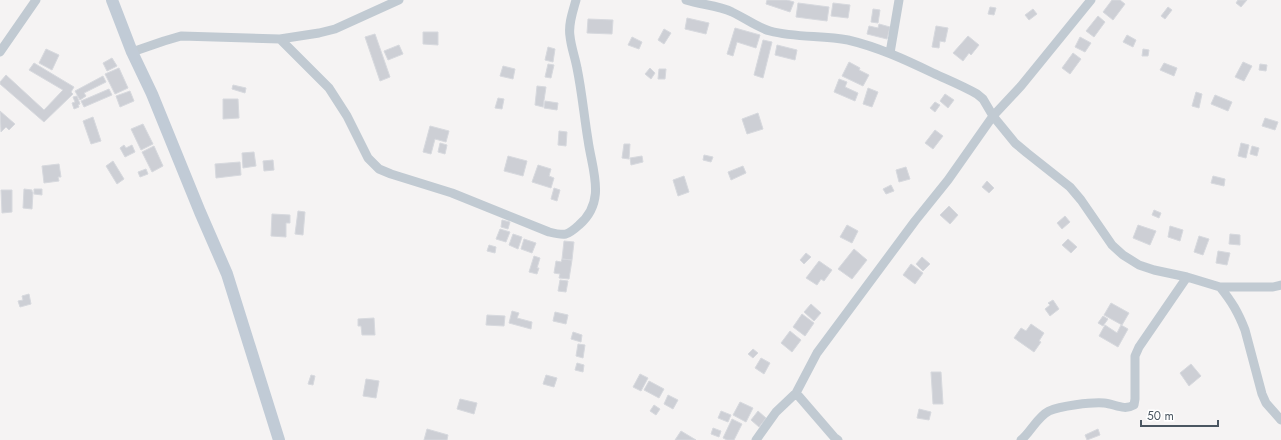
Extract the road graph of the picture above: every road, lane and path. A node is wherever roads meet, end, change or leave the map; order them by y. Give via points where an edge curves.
1 (36, 0) edge
2 (112, 0) edge
3 (399, 0) edge
4 (576, 0) edge
5 (686, 0) edge
6 (899, 0) edge
7 (1091, 0) edge
8 (280, 39) junction
9 (0, 52) edge
10 (132, 52) junction
11 (890, 53) junction
12 (993, 116) junction
13 (1187, 277) junction
14 (1281, 285) edge
15 (1220, 287) junction
16 (796, 393) junction
17 (1281, 420) edge
18 (278, 440) edge
19 (756, 440) edge
20 (838, 440) edge
21 (1020, 440) edge

1 - 9 street
2 - 10 street
3 - 8 street via 320,33
4 - 8 street via 570,34 596,187 590,213 570,234 549,232 452,193 379,170 368,158 347,116 329,88
5 - 11 street via 732,12 769,31 841,39
6 - 11 street
7 - 12 street via 1021,86
8 - 10 street via 181,36
10 - 18 street via 227,274
11 - 12 street via 977,94
12 - 13 street via 1015,143 1070,187 1112,246 1139,265
12 - 16 street via 948,180 817,353
13 - 15 street
13 - 21 street via 1135,356 1134,405 1129,408 1104,403 1069,405 1048,411
14 - 15 street
15 - 17 street via 1231,301 1245,330 1266,403
16 - 19 street via 776,412
16 - 20 street

